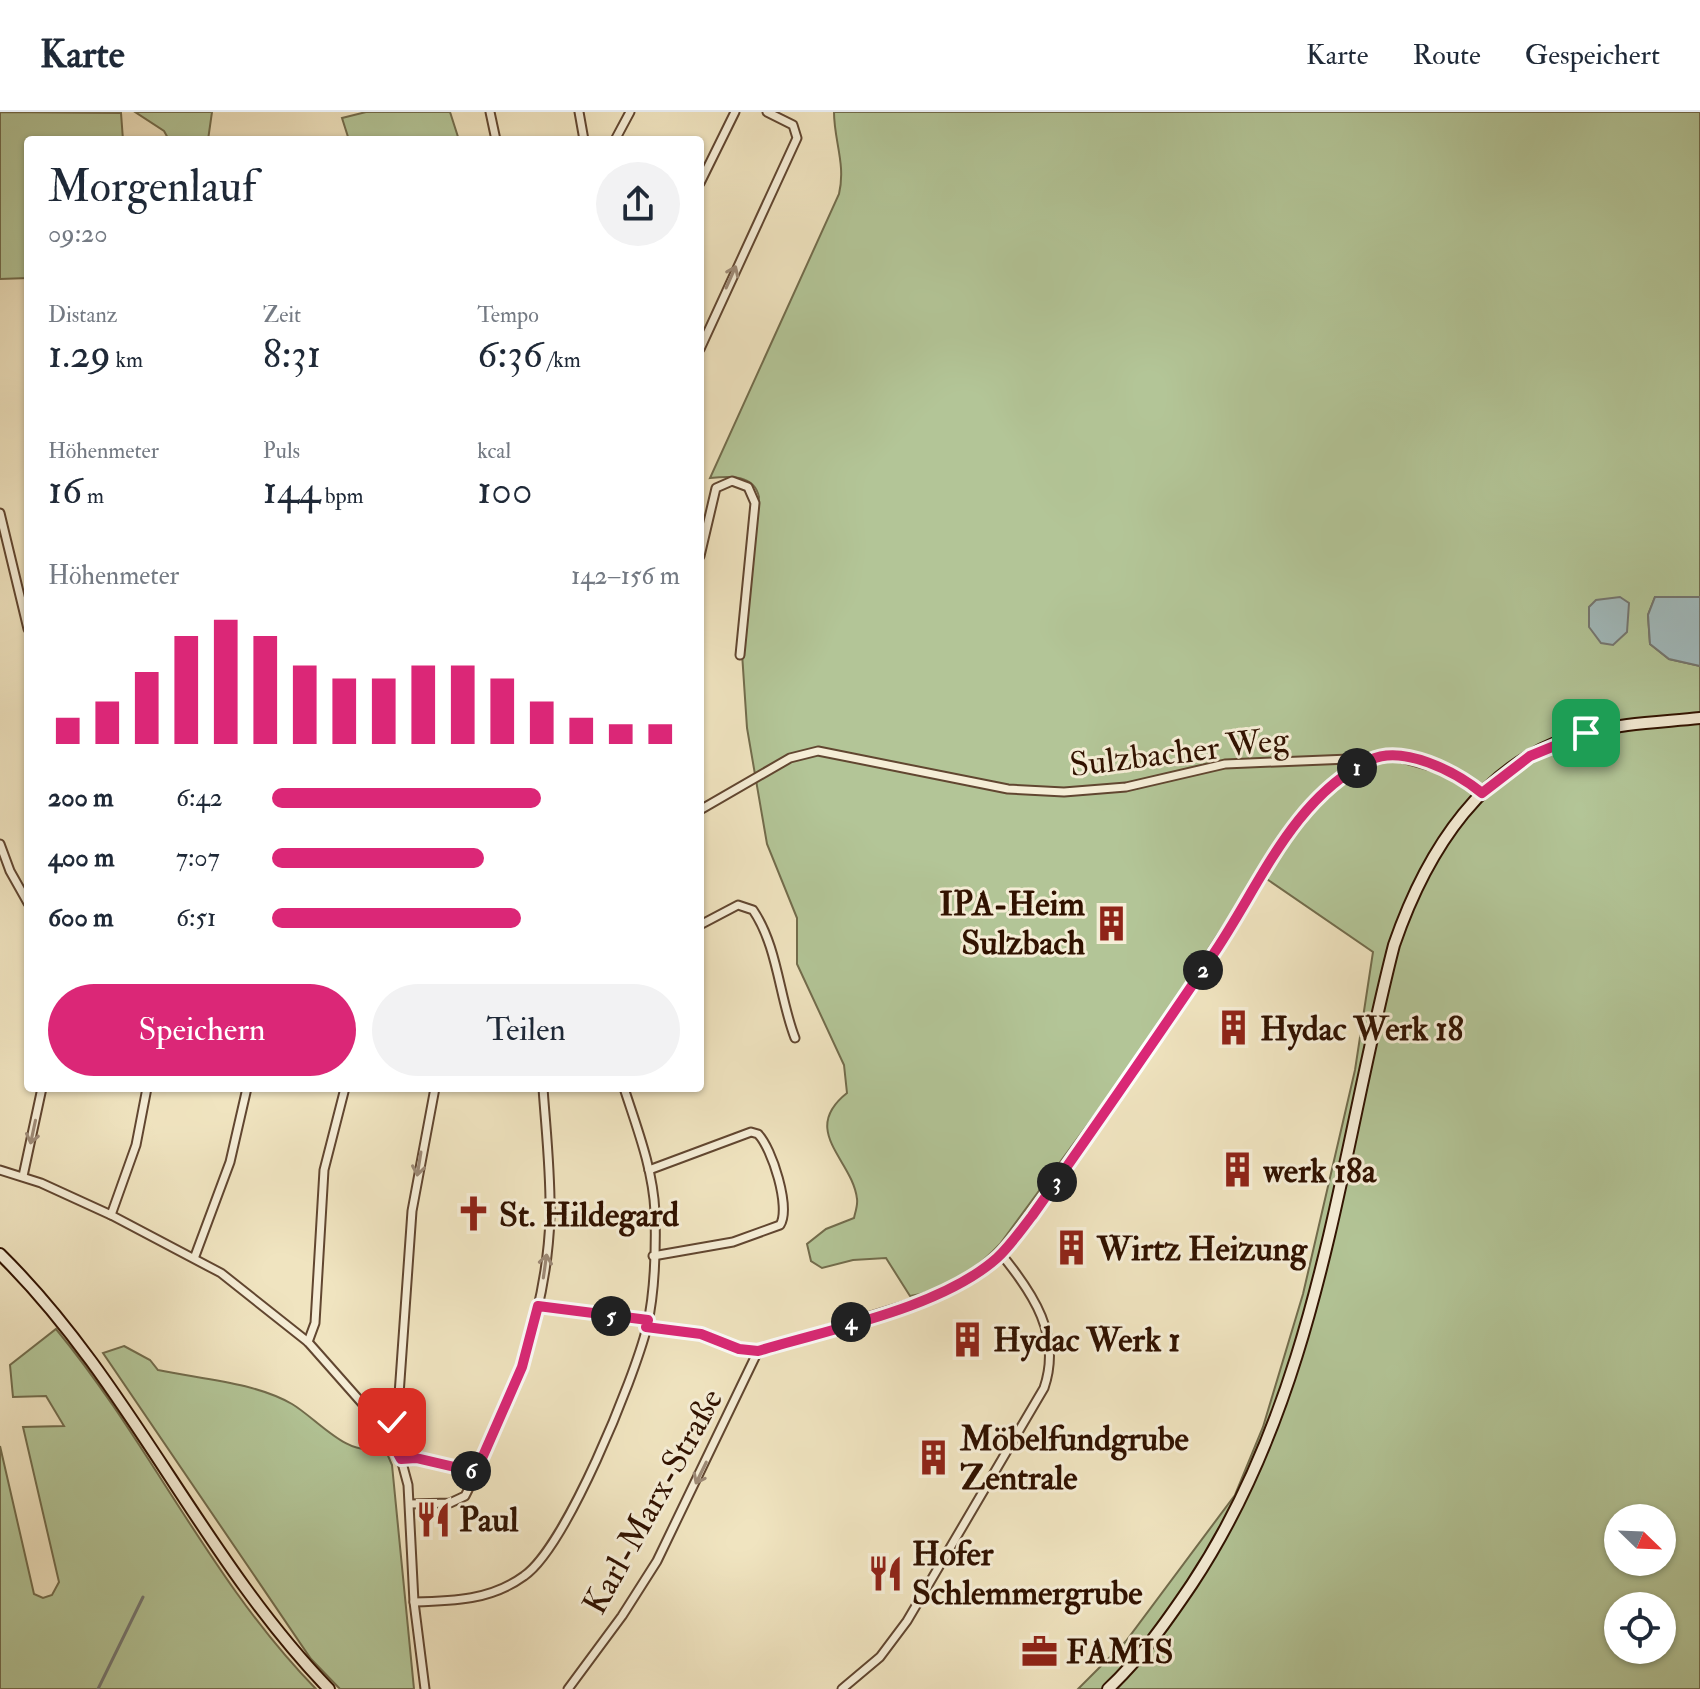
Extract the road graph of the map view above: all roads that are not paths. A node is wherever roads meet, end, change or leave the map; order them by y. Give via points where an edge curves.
1 (490, 112) edge
2 (579, 112) edge
3 (630, 112) edge
4 (735, 112) edge
5 (767, 112) edge
6 (495, 136) edge
7 (583, 136) edge
8 (617, 136) edge
9 (704, 175) edge
10 (704, 340) edge
11 (0, 513) edge
12 (704, 539) edge
13 (24, 612) edge
14 (740, 655) dead end
15 (1700, 718) edge
16 (1373, 758) junction
17 (1482, 793) junction
18 (704, 808) edge
19 (0, 844) edge
20 (24, 896) edge
21 (704, 923) edge
22 (795, 1038) dead end
23 (41, 1092) edge
24 (146, 1092) edge
25 (246, 1092) edge
26 (344, 1092) edge
27 (434, 1092) edge
28 (543, 1092) edge
29 (625, 1092) edge
30 (0, 1170) edge
31 (649, 1170) junction
32 (23, 1176) junction
33 (111, 1215) junction
34 (0, 1254) edge
35 (1001, 1254) junction
36 (195, 1256) junction
37 (653, 1256) junction
38 (538, 1306) junction
39 (647, 1323) junction
40 (308, 1342) junction
41 (758, 1351) junction
42 (384, 1428) junction
43 (401, 1459) junction
44 (476, 1472) junction
45 (410, 1504) junction
46 (414, 1602) junction
47 (329, 1689) edge
48 (425, 1689) edge
49 (568, 1689) edge
50 (842, 1689) edge
51 (1108, 1689) edge

1 - 6 street
2 - 7 street
3 - 8 street
4 - 9 street
10 -> 5 street via 796,142 796,129
11 - 13 street
12 - 14 street via 716,488 741,482 755,503
15 - 17 main road via 1615,727 1565,739 1530,756
16 - 17 street, Sulzbacher Weg via 1426,763
16 - 18 street, Sulzbacher Weg via 1225,764 1126,787 1064,792 1008,789 818,751 790,758
16 - 35 street via 1337,782 1294,823 1188,992
17 - 51 main road via 1436,850 1394,945 1325,1260 1302,1345 1261,1455 1211,1555 1152,1641
19 - 20 street
21 - 22 street via 738,905 753,910 766,934
23 -> 32 street
24 - 33 street via 136,1145
25 - 36 street via 230,1162
26 - 40 street via 324,1170 315,1323
27 -> 42 street via 412,1211 398,1409
38 -> 28 street via 550,1217
29 - 31 street
30 - 32 street
31 - 37 street via 655,1211
31 - 37 street via 751,1132 758,1134 777,1175 785,1214 780,1225 733,1242
32 - 33 street
33 - 36 street
34 - 47 main road via 95,1366 240,1579
35 - 41 street via 935,1296
35 - 50 street via 1044,1319 1051,1357 1044,1388 907,1621 880,1657
36 - 40 street
37 - 39 street
38 - 39 street
38 - 44 street via 522,1367
39 - 41 street
39 - 46 street via 628,1382 572,1511 540,1562 490,1594
40 - 42 street
41 -> 49 street, Karl-Marx-Straße via 657,1561
42 - 43 street
43 - 44 street
43 - 45 street
44 - 45 street via 460,1500
45 - 46 street
46 - 48 street

